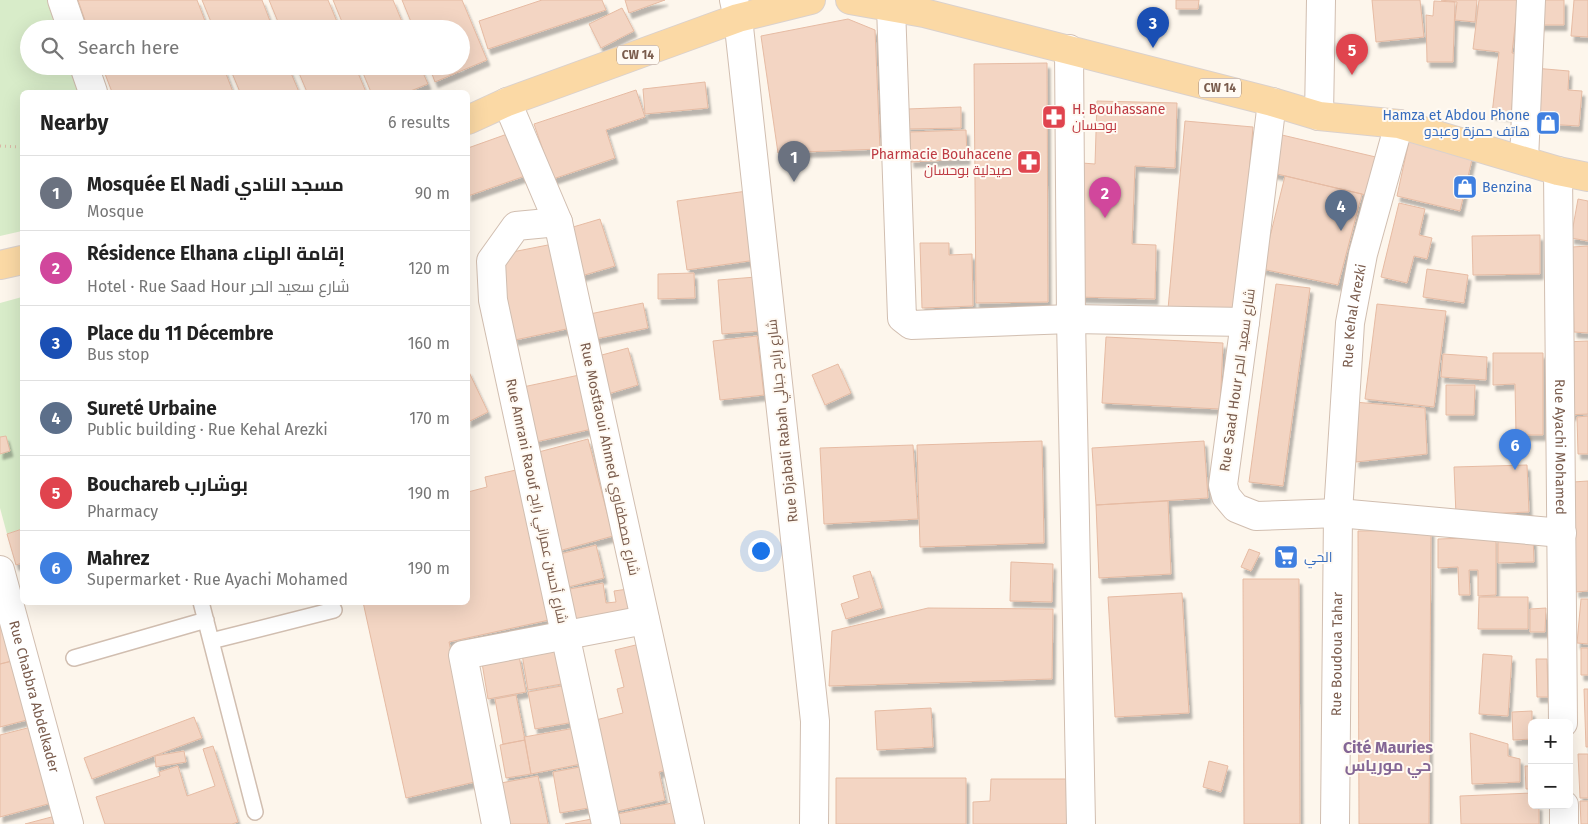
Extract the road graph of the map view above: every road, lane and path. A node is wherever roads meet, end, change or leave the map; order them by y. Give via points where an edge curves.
1 (62, 0) edge
2 (811, 0) edge
3 (850, 0) edge
4 (1321, 0) edge
5 (1531, 0) edge
6 (891, 7) junction
7 (736, 9) edge
8 (69, 20) edge
9 (1069, 49) junction
10 (87, 75) edge
11 (92, 90) edge
12 (508, 102) junction
13 (1272, 102) junction
14 (1319, 116) junction
15 (470, 119) edge
16 (1399, 124) junction
17 (0, 146) edge
18 (20, 147) edge
19 (1524, 160) junction
20 (1558, 171) junction
21 (1588, 178) edge
22 (558, 222) junction
23 (20, 260) edge
24 (0, 265) edge
25 (1071, 319) junction
26 (1245, 322) junction
27 (1338, 513) junction
28 (1562, 533) junction
29 (7, 584) edge
30 (202, 605) edge
31 (334, 610) dead end
32 (206, 620) junction
33 (645, 620) junction
34 (566, 636) junction
35 (211, 641) junction
36 (74, 658) dead end
37 (1563, 719) edge
38 (1564, 809) edge
39 (255, 812) dead end
40 (69, 824) edge
41 (496, 824) edge
42 (606, 824) edge
43 (690, 824) edge
44 (814, 824) edge
45 (1081, 824) edge
46 (1334, 824) edge
47 (1564, 824) edge

1 - 8 street
2 - 7 main road, CW 14
3 - 6 main road, CW 14
4 - 14 street
5 - 19 street
6 - 9 main road, CW 14
6 - 25 street via 902,318 912,325
7 - 12 main road, CW 14
7 - 44 street, Rue Djabali Rabah شارع رابح جبالي via 815,721
9 - 13 main road, CW 14
9 - 25 street
10 - 11 street
12 - 15 main road, CW 14
12 - 22 street, Rue Mostfaoui Ahmed شارع مصطفاوي
13 - 14 main road, CW 14
13 - 26 street, Rue Saad Hour شارع سعيد الحر
14 - 16 main road, CW 14
16 - 19 main road, CW 14
16 - 27 street, Rue Kehal Arezki via 1363,254 1350,323
17 - 18 path
19 - 20 main road, CW 14
20 - 21 main road, CW 14
20 - 28 street, Rue Ayachi Mohamed
22 - 33 street, Rue Mostfaoui Ahmed شارع مصطفاوي
22 - 34 street, Rue Amrani Raouf شارع أحسن عمراني رابح via 516,226 491,261 493,300
23 - 24 main road
25 - 26 street
25 - 45 street
26 - 27 street, Rue Saad Hour شارع سعيد الحر via 1223,485 1226,496 1236,508 1256,516
27 - 28 street, Rue Saad Hour شارع سعيد الحر
27 - 46 street, Rue Boudoua Tahar
28 - 37 street, Rue Ayachi Mohamed
29 - 40 street, Rue Chabbra Abdelkader
30 - 32 lane
31 - 35 lane
32 - 35 lane
32 - 36 lane
33 - 34 street
33 - 43 street, Rue Mostfaoui Ahmed شارع مصطفاوي
34 - 41 street via 463,655
34 - 42 street, Rue Amrani Raouf شارع أحسن عمراني رابح
35 - 39 lane
38 - 47 street

